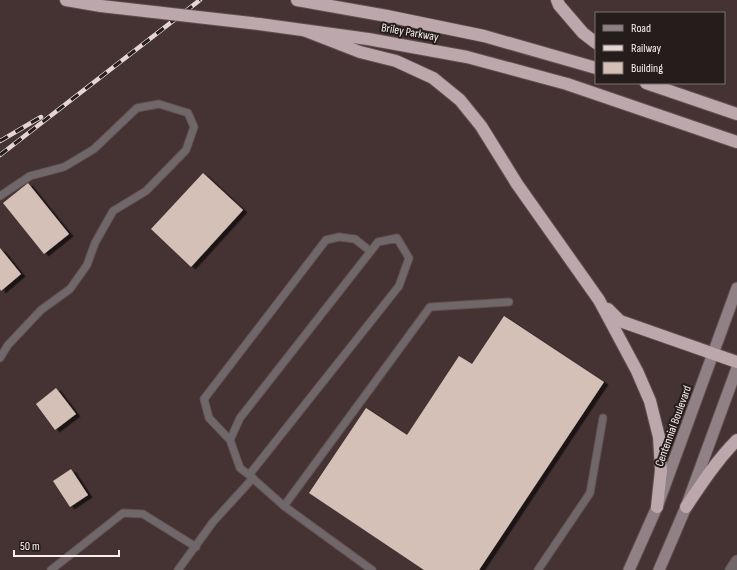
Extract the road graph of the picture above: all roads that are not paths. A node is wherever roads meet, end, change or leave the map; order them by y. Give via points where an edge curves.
1 (66, 0) edge
2 (297, 0) edge
3 (557, 0) edge
4 (306, 31) junction
5 (595, 42) edge
6 (595, 68) edge
7 (650, 84) edge
8 (735, 114) edge
9 (737, 142) edge
10 (0, 196) edge
11 (370, 251) junction
12 (737, 288) edge
13 (599, 300) junction
14 (509, 302) dead end
15 (714, 353) junction
16 (0, 358) edge
17 (737, 362) edge
18 (737, 368) edge
19 (603, 418) dead end
20 (230, 440) junction
21 (737, 440) edge
22 (251, 476) junction
23 (284, 506) junction
24 (657, 507) junction
25 (686, 507) junction
26 (196, 547) junction
27 (737, 561) edge
28 (51, 570) edge
29 (178, 570) edge
30 (372, 570) edge
31 (538, 570) edge
32 (629, 570) edge
33 (659, 570) edge
34 (731, 570) edge

1 - 4 highway, Briley Parkway, bridge
2 - 6 highway, Briley Parkway via 484,36
3 - 5 highway via 583,33
4 - 9 highway, Briley Parkway via 467,57 567,84
4 - 13 highway via 360,52 396,61 433,78 460,100 481,126 517,184
7 - 8 highway
10 - 16 lane via 30,176 64,167 94,149 137,108 159,104 188,113 194,127 186,150 146,191 113,211 95,243 87,265 70,290 41,310 8,345
11 - 20 lane via 240,418
11 - 20 lane via 355,239 339,237 326,240 204,399 209,418
11 - 22 lane via 378,242 397,238 409,258 399,286
12 - 15 main road, Centennial Boulevard
13 - 15 highway via 620,320
13 - 24 highway via 650,400 659,437 662,470
14 - 23 lane via 430,307
15 - 17 highway
15 - 24 main road, Centennial Boulevard
18 - 25 main road
19 - 31 lane via 590,493
20 - 22 lane via 240,468
21 - 25 highway via 725,452
22 - 23 lane
22 - 26 lane
23 - 30 lane
24 - 32 main road, Centennial Boulevard
25 - 33 main road
26 - 28 lane via 143,514 122,513
26 - 29 lane
27 - 34 street

